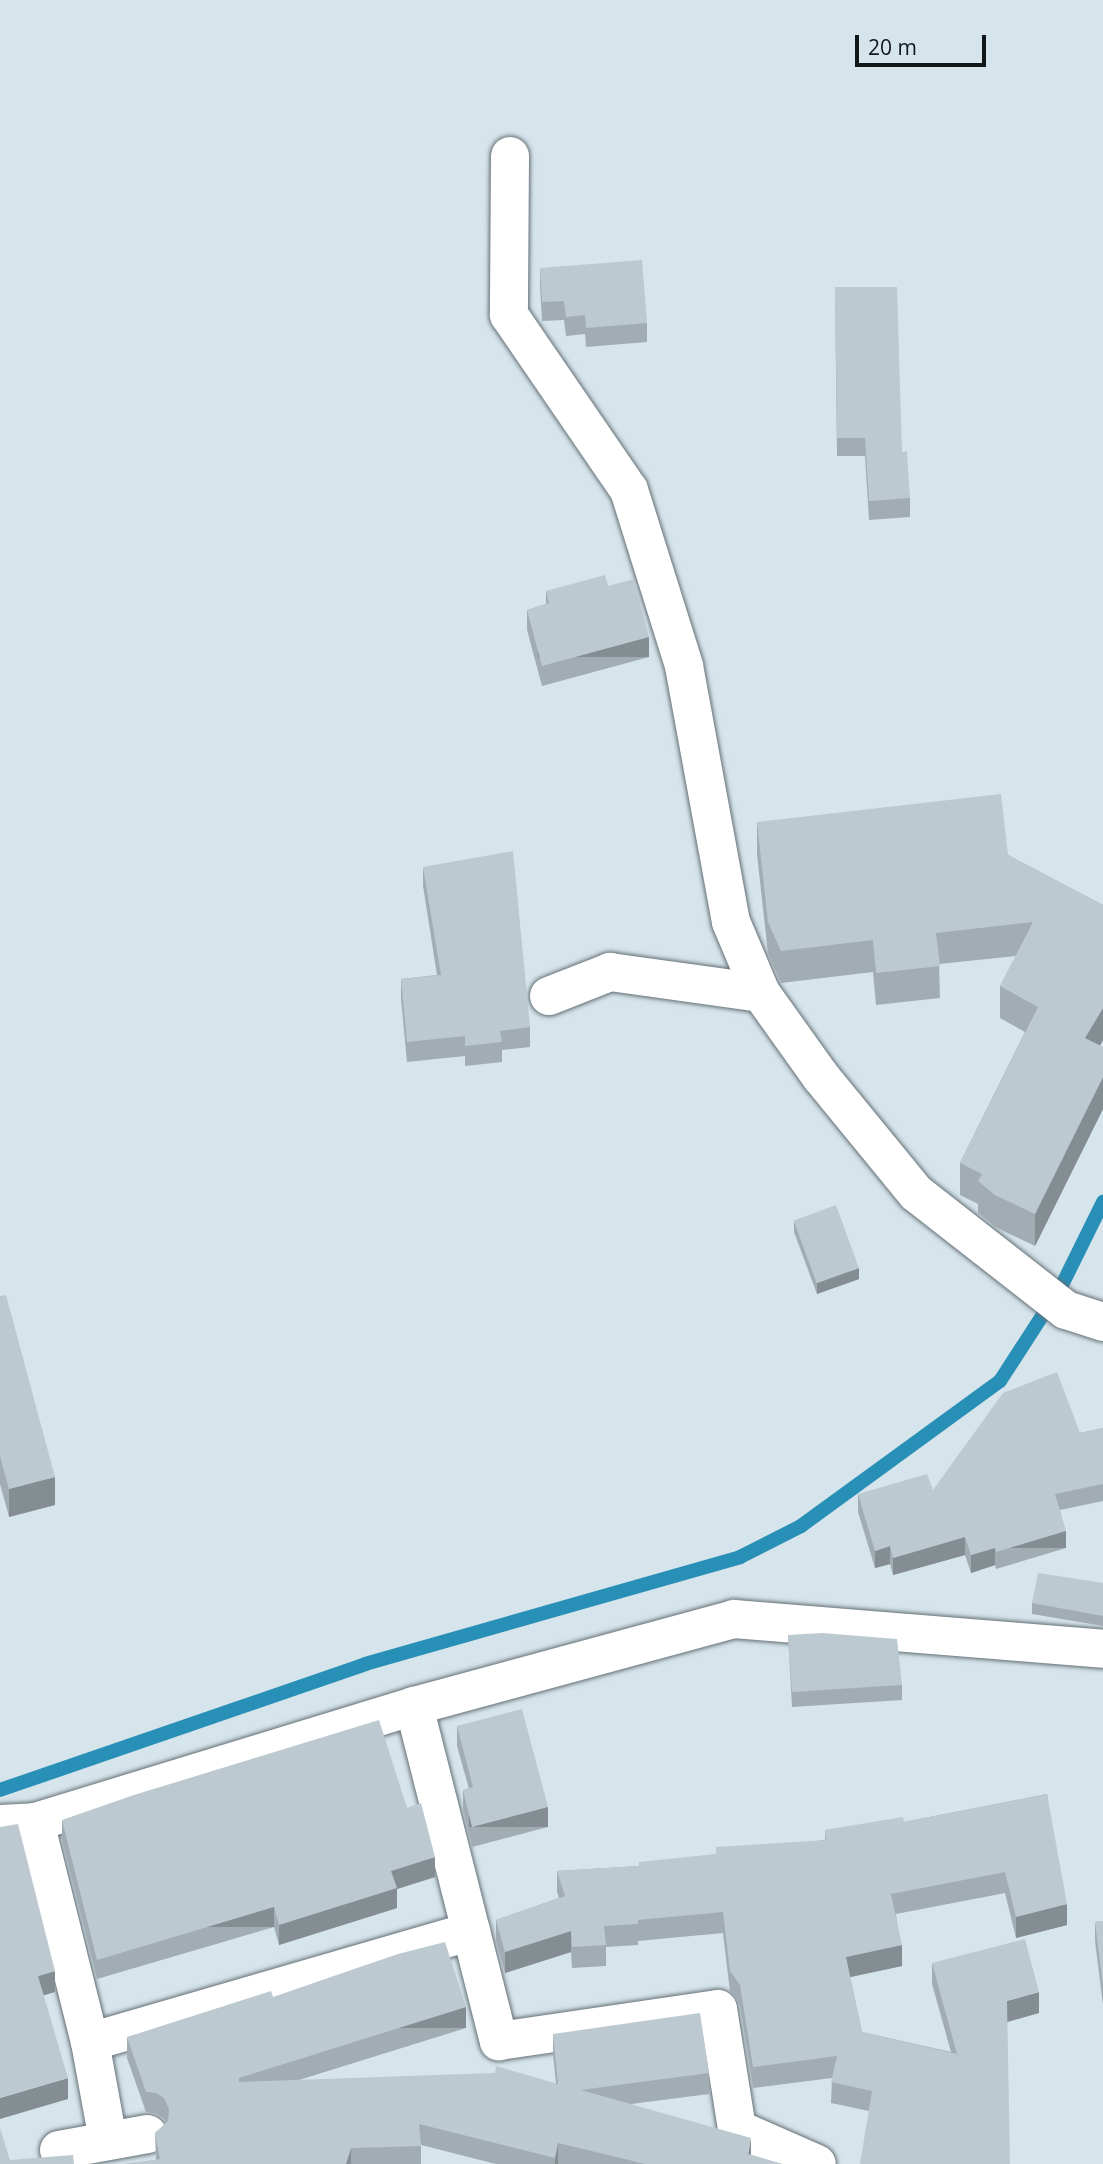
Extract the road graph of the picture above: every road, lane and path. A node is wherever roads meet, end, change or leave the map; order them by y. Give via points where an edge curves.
1 (510, 156) dead end
2 (761, 993) junction
3 (549, 996) dead end
4 (1103, 1322) edge
5 (1103, 1649) edge
6 (414, 1706) junction
7 (17, 1823) edge
8 (471, 1931) junction
9 (90, 2042) junction
10 (148, 2134) dead end
11 (108, 2140) junction
12 (60, 2150) dead end
13 (817, 2164) edge

1 - 2 street via 509,315 629,490 684,666 731,922
2 - 3 street via 610,972
2 - 4 street via 821,1077 916,1193 1053,1300
5 - 6 street via 734,1619
6 - 7 street
6 - 8 street
7 - 9 street
8 - 9 street
8 - 13 street via 499,2041 718,2009 737,2129
9 - 11 street
10 - 11 street
11 - 12 street

